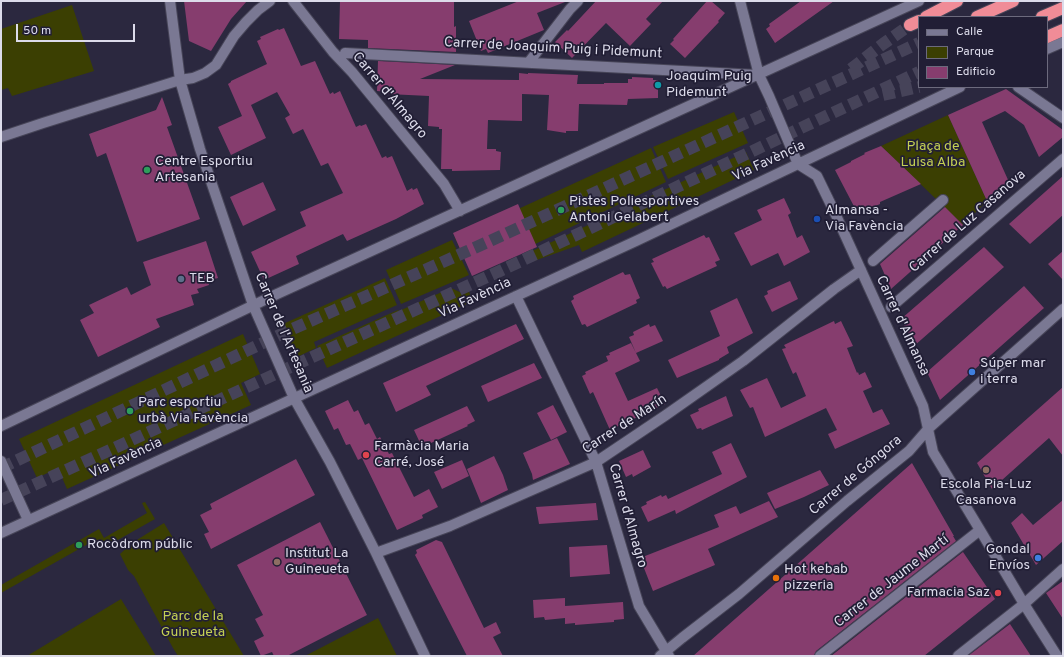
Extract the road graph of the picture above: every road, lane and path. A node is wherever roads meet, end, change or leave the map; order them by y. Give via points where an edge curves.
1 (170, 1) edge
2 (270, 1) edge
3 (293, 1) edge
4 (578, 1) edge
5 (740, 1) edge
6 (919, 1) edge
7 (957, 1) edge
8 (1013, 1) edge
9 (1063, 8) edge
10 (928, 16) edge
11 (979, 16) edge
12 (1044, 16) edge
13 (1063, 30) edge
14 (1048, 37) edge
15 (1063, 42) edge
16 (1048, 49) edge
17 (345, 53) dead end
18 (529, 62) junction
19 (759, 75) junction
20 (180, 80) junction
21 (958, 88) edge
22 (1019, 88) edge
23 (1063, 118) edge
24 (1, 137) edge
25 (1063, 159) edge
26 (798, 164) junction
27 (942, 200) dead end
28 (460, 211) junction
29 (873, 261) dead end
30 (861, 270) junction
31 (516, 296) junction
32 (253, 305) junction
33 (891, 307) dead end
34 (1063, 309) edge
35 (294, 398) junction
36 (1, 426) edge
37 (929, 428) junction
38 (1, 461) edge
39 (596, 462) junction
40 (28, 520) junction
41 (980, 530) junction
42 (1, 533) edge
43 (376, 553) junction
44 (1063, 569) edge
45 (1024, 604) junction
46 (665, 654) edge
47 (424, 656) edge
48 (820, 656) edge
49 (958, 656) edge
50 (1057, 656) edge

1 - 20 street, Carrer de l'Artesania
2 - 20 street via 234,36 216,65 193,78
3 - 28 street, Carrer d'Almagro via 444,184
4 - 18 street
5 - 19 street
6 - 19 street
7 - 10 highway
8 - 11 highway
9 - 12 highway
13 - 14 highway
15 - 16 street
17 - 18 street, Carrer de Joaquim Puig i Pidemunt
18 - 19 street, Carrer de Joaquim Puig i Pidemunt
19 - 26 street
19 - 28 street
20 - 24 street
20 - 32 street, Carrer de l'Artesania via 200,149
21 - 26 street, Via Favència
22 - 23 street
25 - 33 street, Carrer de Luz Casanova
26 - 30 street, Carrer d'Almansa via 817,176
26 - 31 street, Via Favència
27 - 29 street
28 - 32 street
30 - 37 street, Carrer d'Almansa via 923,406
30 - 39 street, Carrer de Marín via 743,361
31 - 35 street, Via Favència
31 - 39 street, Carrer d'Almagro
32 - 35 street, Carrer de l'Artesania
32 - 36 street
34 - 37 street, Carrer de Góngora
35 - 40 street, Via Favència
35 - 43 street, Carrer de l'Artesania
37 - 41 street, Carrer d'Almansa via 932,452
37 - 46 street, Carrer de Góngora via 909,451
38 - 40 street
39 - 43 street, Carrer de Marín via 450,526
39 - 46 street, Carrer d'Almagro via 639,606
40 - 42 street, Via Favència
41 - 45 street, Carrer d'Almansa
41 - 48 street, Carrer de Jaume Martí
43 - 47 street, Carrer de l'Artesania
44 - 45 street
45 - 49 street
45 - 50 street, Carrer d'Almansa

